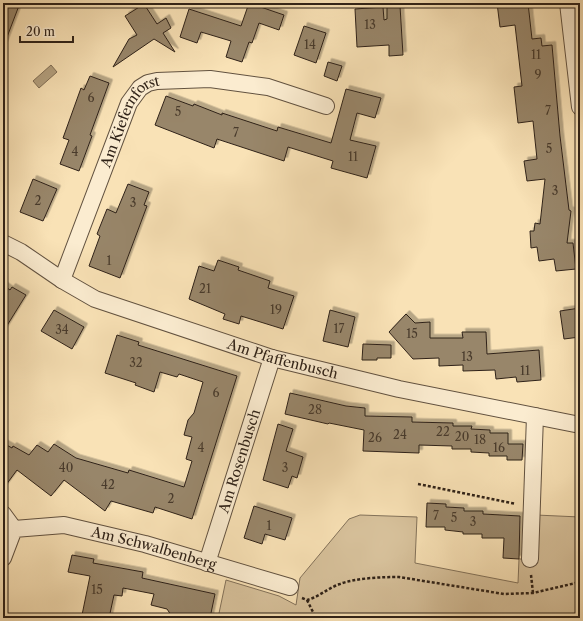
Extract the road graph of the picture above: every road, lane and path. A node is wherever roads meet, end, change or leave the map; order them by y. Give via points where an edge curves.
1 (568, 3) edge
2 (326, 106) dead end
3 (580, 107) edge
4 (3, 243) edge
5 (62, 280) junction
6 (272, 358) junction
7 (535, 416) junction
8 (580, 424) edge
9 (418, 484) dead end
10 (532, 506) junction
11 (3, 514) edge
12 (14, 529) junction
13 (3, 558) edge
14 (530, 559) dead end
15 (207, 563) junction
16 (580, 582) edge
17 (290, 587) joint
18 (307, 600) junction
19 (316, 618) edge

1 - 3 street
2 - 5 street, Am Kiefernforst via 268,87 210,78 157,81 140,88 130,103
4 - 5 street, Am Pfaffenbusch
5 - 6 street, Am Pfaffenbusch via 95,299
6 - 7 street, Am Pfaffenbusch via 399,389
6 - 15 street, Am Rosenbusch
7 - 8 street, Am Pfaffenbusch
7 - 10 street
9 - 10 path
10 - 14 street
11 - 12 street
12 - 13 street
12 - 15 street, Am Schwalbenberg via 64,525 145,544
15 - 17 street, Am Schwalbenberg
16 - 18 path via 533,593 504,594 385,577 342,583
17 - 18 path
18 - 19 path

